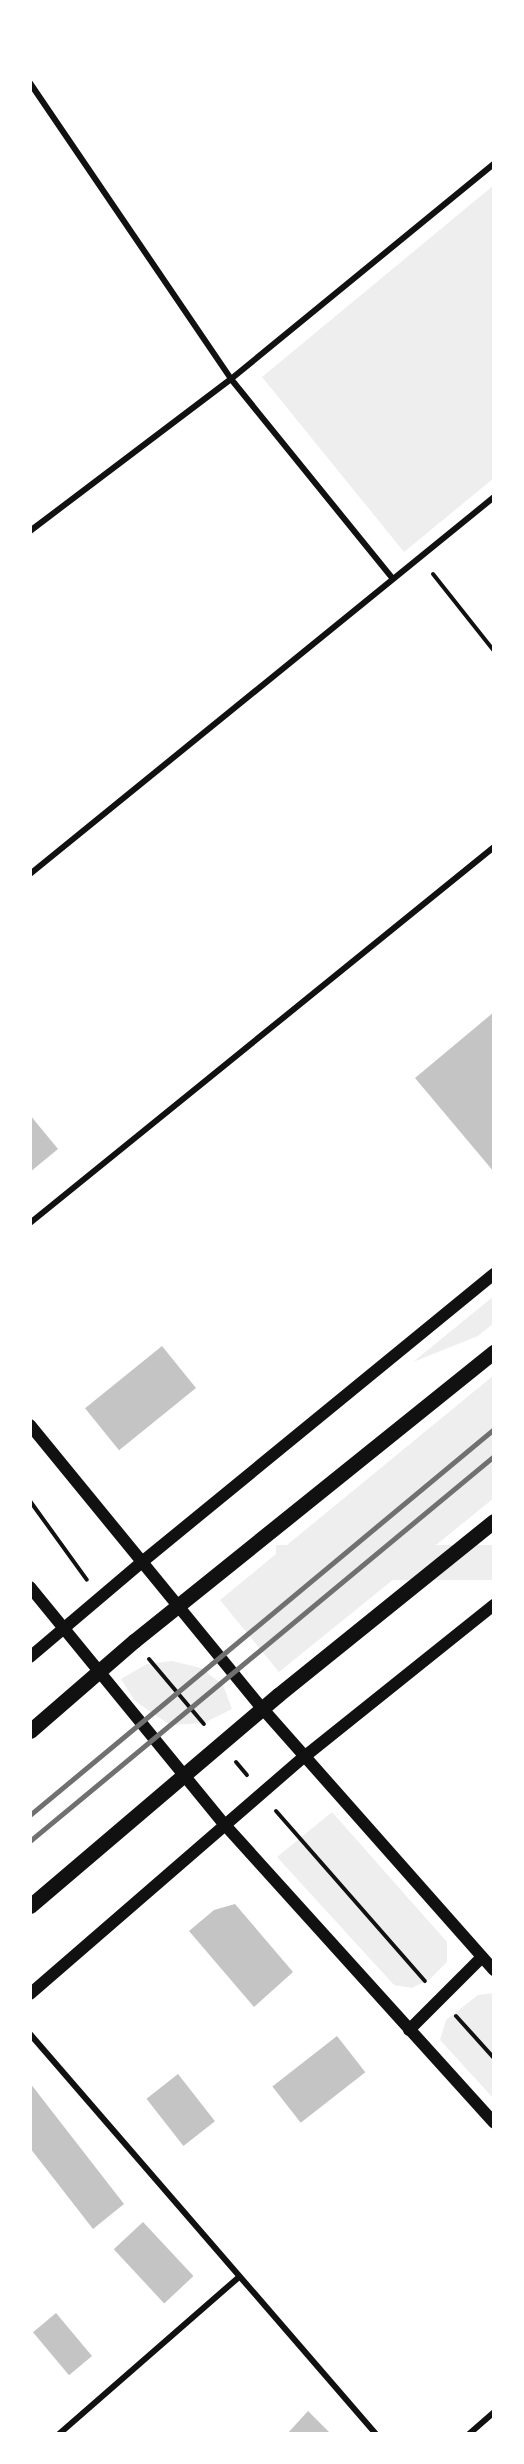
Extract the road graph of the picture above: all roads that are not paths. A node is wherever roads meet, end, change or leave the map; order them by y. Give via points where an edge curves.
1 (30, 83) edge
2 (494, 164) edge
3 (231, 379) junction
4 (494, 497) edge
5 (30, 531) edge
6 (393, 579) junction
7 (494, 847) edge
8 (30, 874) edge
9 (30, 1223) edge
10 (494, 1274) edge
11 (494, 1352) edge
12 (30, 1425) edge
13 (494, 1521) edge
14 (142, 1562) junction
15 (30, 1587) edge
16 (494, 1605) edge
17 (179, 1606) junction
18 (64, 1629) junction
19 (30, 1657) edge
20 (99, 1671) junction
21 (262, 1708) junction
22 (30, 1731) edge
23 (304, 1757) junction
24 (183, 1776) junction
25 (225, 1825) junction
26 (30, 1906) edge
27 (482, 1957) junction
28 (494, 1970) edge
29 (30, 1994) edge
30 (409, 2030) junction
31 (30, 2034) edge
32 (494, 2123) edge
33 (239, 2277) junction
34 (494, 2412) edge
35 (59, 2434) edge
36 (376, 2434) edge
37 (469, 2434) edge

1 - 3 street
2 - 3 street
3 - 5 street
3 - 6 street
4 - 6 street
6 - 8 street
7 - 9 street
10 - 14 main road
11 - 17 main road
12 - 14 main road
13 - 21 main road
14 - 17 main road
14 - 18 main road
15 - 18 main road
16 - 23 main road
17 - 20 main road
17 - 21 main road
18 - 19 main road
18 - 20 main road
20 - 22 main road
20 - 24 main road
21 - 23 main road
21 - 24 main road
23 - 25 main road
23 - 27 main road
24 - 25 main road
24 - 26 main road
25 - 29 main road
25 - 30 main road
27 - 28 main road
27 - 30 main road
30 - 32 main road
31 - 33 street
33 - 35 street
33 - 36 street
34 - 37 street

